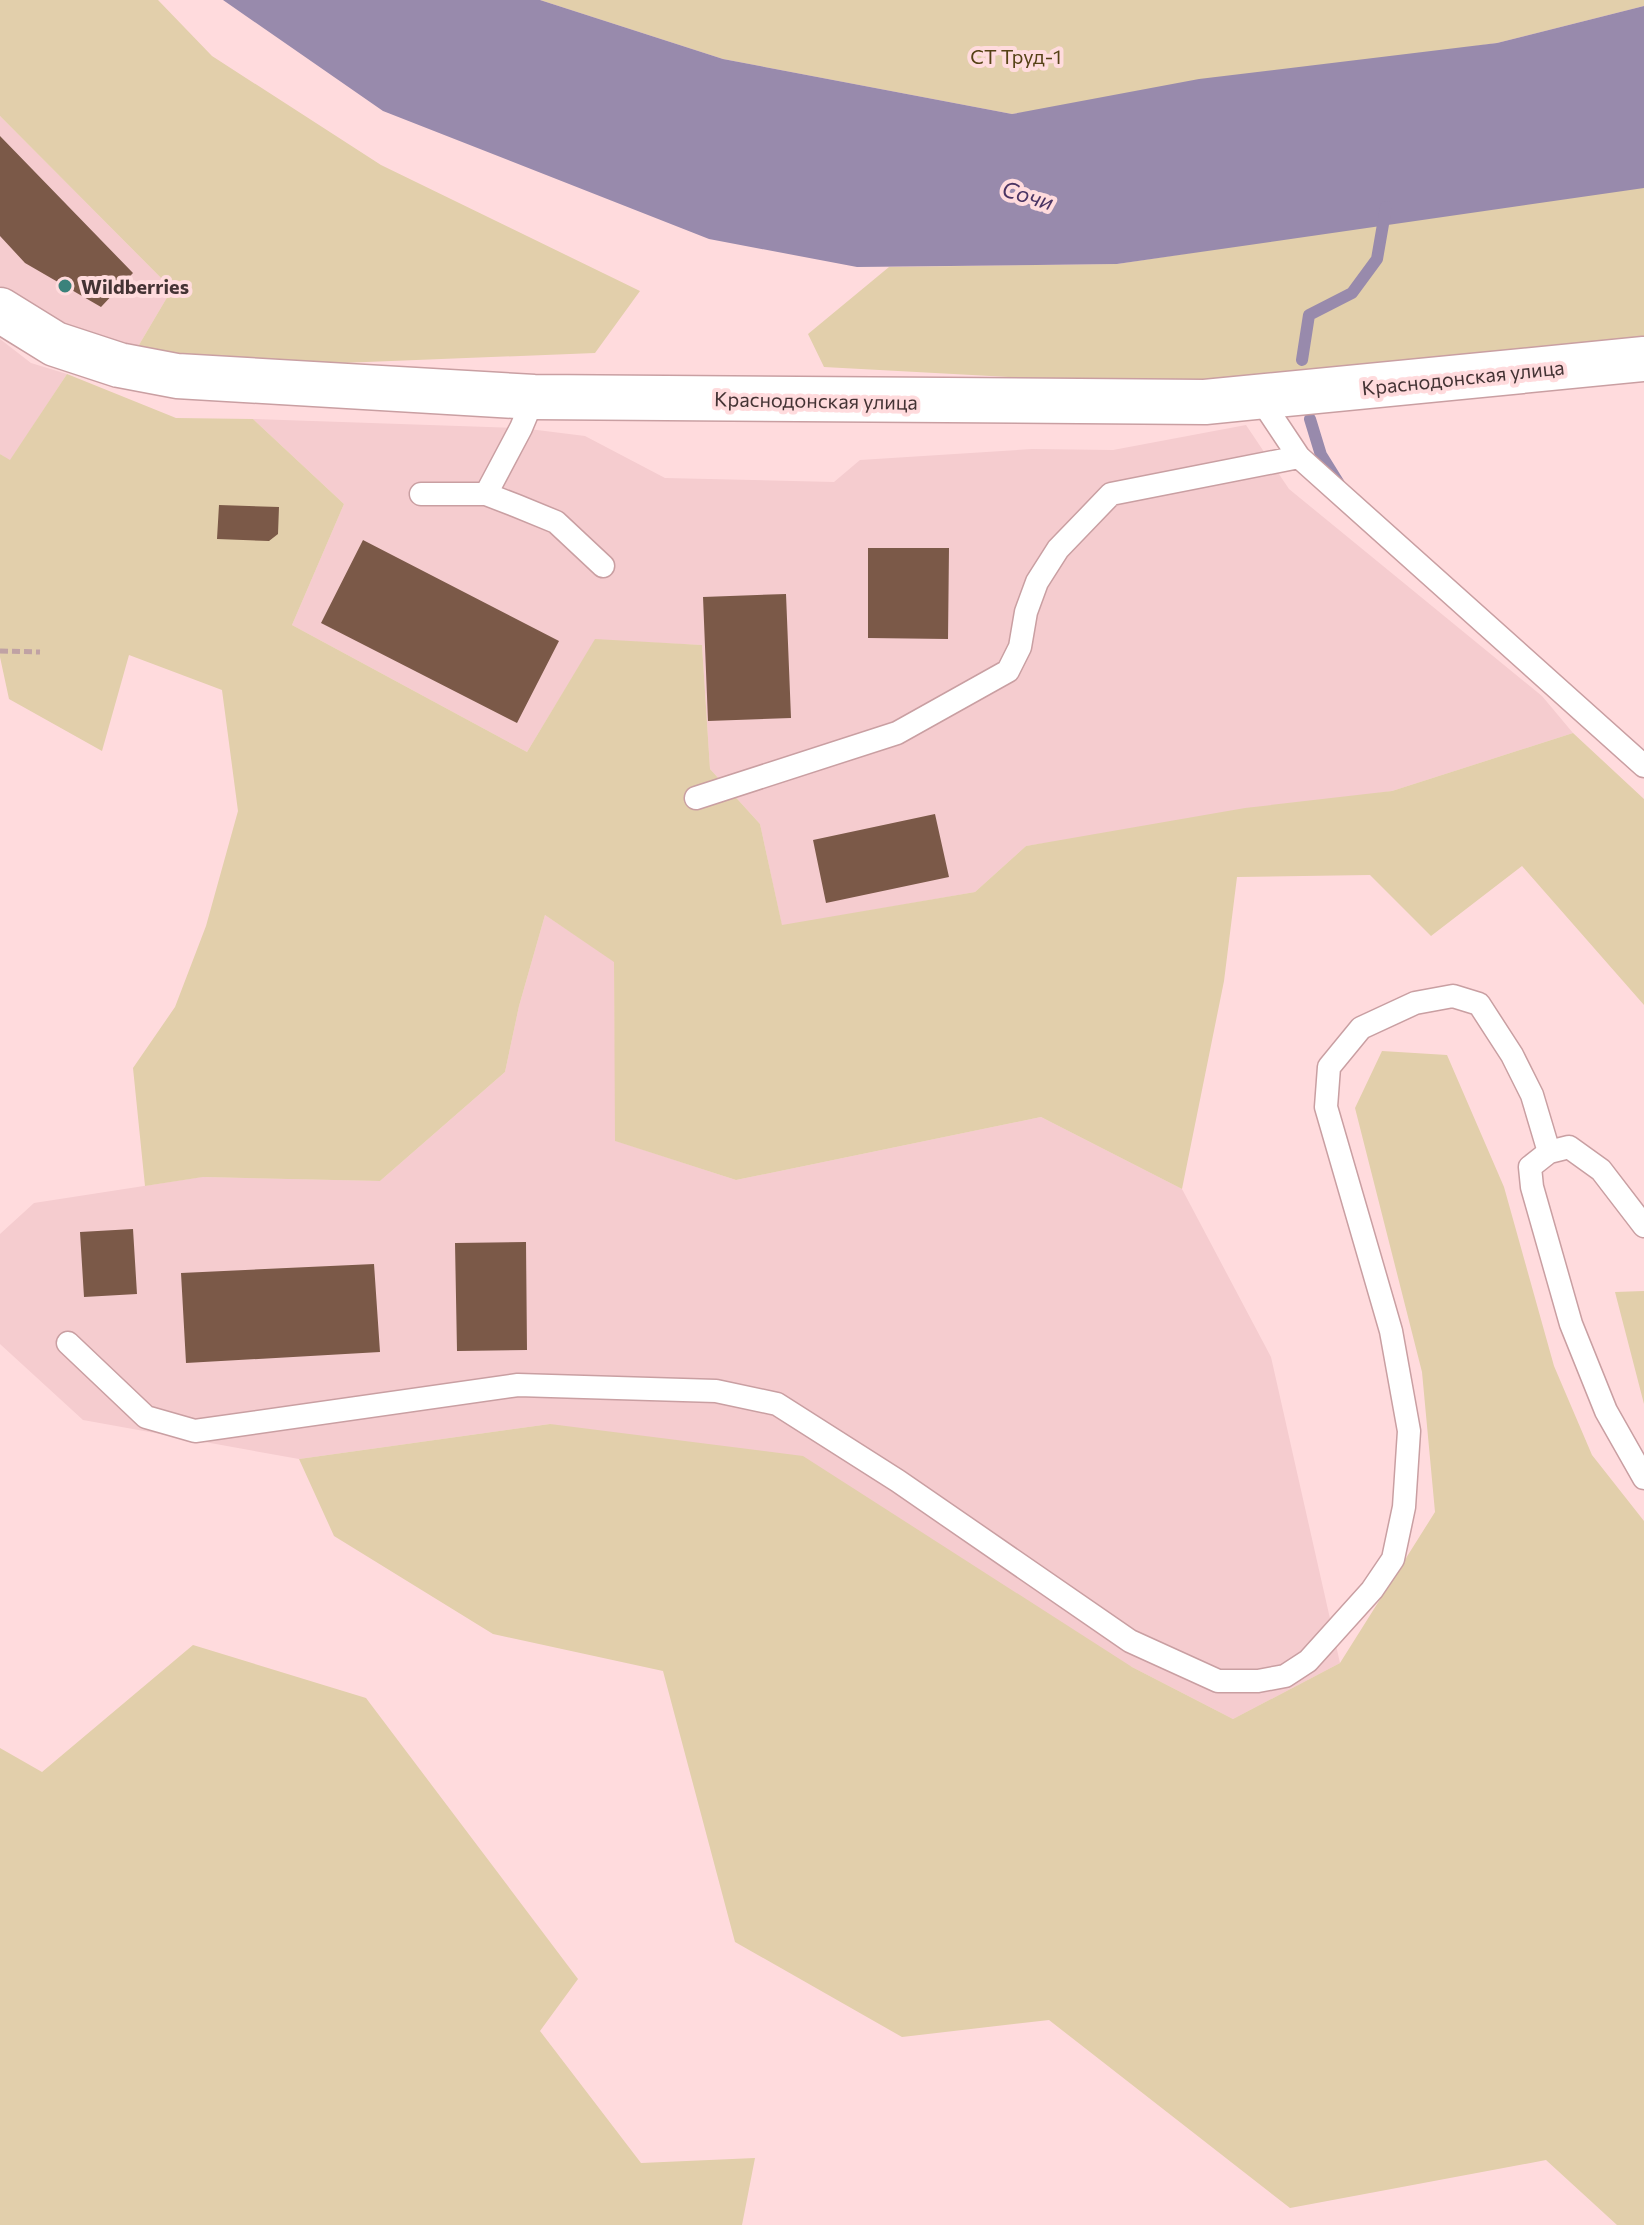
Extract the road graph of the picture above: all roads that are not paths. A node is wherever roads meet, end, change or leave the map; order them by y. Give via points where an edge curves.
1 (0, 310) edge
2 (1644, 359) edge
3 (534, 397) junction
4 (1259, 397) junction
5 (1299, 457) junction
6 (421, 494) dead end
7 (486, 494) junction
8 (603, 566) dead end
9 (1644, 766) edge
10 (696, 798) dead end
11 (1549, 1152) junction
12 (1644, 1226) edge
13 (68, 1343) dead end
14 (1644, 1478) edge

1 - 3 street, Краснодонская улица via 55,344 119,365 177,376
2 - 4 street, Краснодонская улица
3 - 4 street, Краснодонская улица via 1189,402
3 - 7 lane
4 - 5 lane
5 - 9 lane
5 - 10 lane via 1111,494 1058,549 1037,582 1008,671 897,733
6 - 7 lane
7 - 8 lane via 556,522
11 - 12 lane via 1569,1147 1601,1170
11 - 13 lane via 1532,1095 1479,1004 1453,996 1415,1003 1361,1028 1329,1067 1326,1107 1391,1331 1409,1431 1404,1507 1393,1559 1372,1590 1308,1661 1285,1676 1258,1681 1218,1681 1130,1641 777,1404 716,1391 518,1385 195,1431 146,1417
11 - 14 lane via 1530,1167 1532,1187 1571,1324 1606,1411

